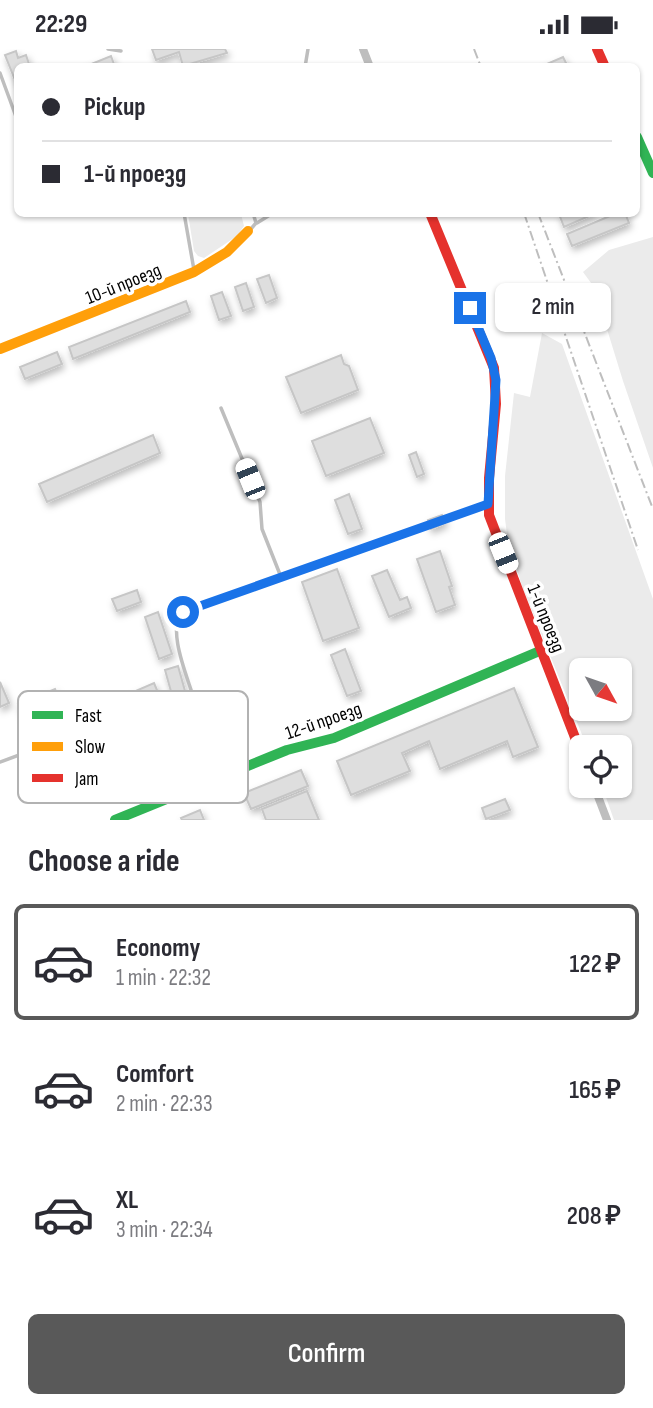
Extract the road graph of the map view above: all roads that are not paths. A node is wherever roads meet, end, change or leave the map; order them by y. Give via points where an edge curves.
1 (108, 49) edge
2 (121, 51) dead end
3 (0, 73) edge
4 (14, 111) edge
5 (640, 144) edge
6 (653, 173) edge
7 (185, 217) edge
8 (253, 217) edge
9 (267, 217) edge
10 (432, 217) edge
11 (252, 227) junction
12 (194, 272) junction
13 (0, 349) edge
14 (221, 408) dead end
15 (488, 504) junction
16 (281, 577) junction
17 (542, 650) junction
18 (192, 691) edge
19 (574, 735) edge
20 (18, 755) edge
21 (0, 762) edge
22 (248, 766) edge
23 (599, 798) edge
24 (157, 803) edge
25 (115, 820) edge
26 (607, 820) edge

1 - 2 lane
3 - 4 lane
5 - 6 street
7 - 12 lane
8 - 11 lane
9 - 11 lane
10 - 15 street, 1-й проезд via 494,368 497,390
11 - 12 street, 10-й проезд via 227,252
12 - 13 street, 10-й проезд
14 - 16 lane via 260,502 262,529
15 - 16 lane
15 - 17 street, 1-й проезд via 493,529
16 - 18 lane via 178,616 176,635
17 - 19 street, 1-й проезд
17 - 22 street, 12-й проезд via 334,738
20 - 21 lane
23 - 26 street
24 - 25 street, 12-й проезд

